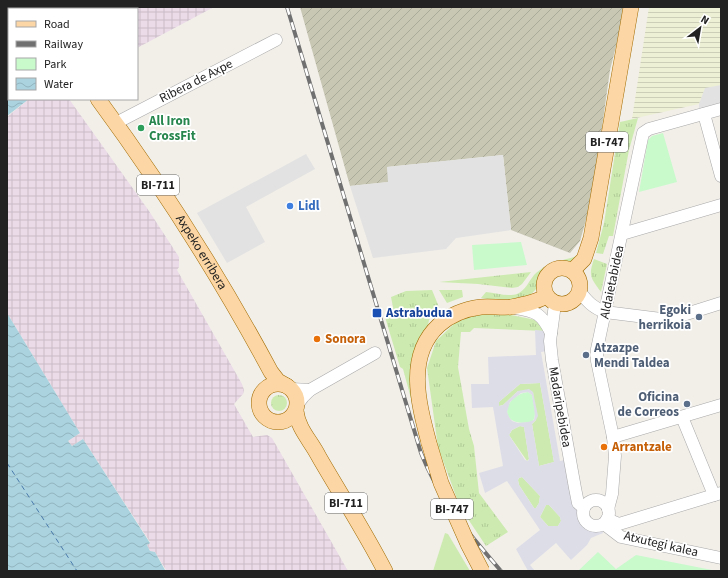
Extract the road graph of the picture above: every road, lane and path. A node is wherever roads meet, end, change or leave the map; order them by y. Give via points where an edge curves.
1 (631, 7) edge
2 (276, 40) dead end
3 (99, 100) edge
4 (721, 110) edge
5 (704, 114) junction
6 (116, 123) junction
7 (719, 159) edge
8 (721, 176) edge
9 (721, 205) edge
10 (622, 234) junction
11 (572, 271) junction
12 (580, 292) junction
13 (551, 300) junction
14 (721, 303) edge
15 (511, 307) junction
16 (605, 312) junction
17 (551, 333) junction
18 (259, 349) junction
19 (375, 353) dead end
20 (290, 388) junction
21 (264, 390) junction
22 (310, 390) junction
23 (721, 405) edge
24 (297, 408) junction
25 (682, 417) junction
26 (278, 422) junction
27 (613, 437) junction
28 (311, 444) junction
29 (717, 494) edge
30 (584, 508) junction
31 (606, 517) junction
32 (721, 558) edge
33 (384, 568) edge
34 (482, 571) edge

1 - 11 main road, BI-747 via 591,238 584,259
2 - 6 street, Ribera de Axpe
3 - 6 main road, Axpeko erribera / BI-711
4 - 5 street
5 - 7 street
5 - 10 street, Aldaietabidea via 649,129 643,133
6 - 18 main road, Axpeko erribera / BI-711 via 206,258
7 - 8 street
9 - 10 street
10 - 16 street, Aldaietabidea
11 - 12 main road via 579,280
11 - 13 main road via 561,268 550,272 543,288
12 - 13 main road, BI-747 via 572,302 561,305
12 - 16 street via 590,304
13 - 15 main road, BI-747 via 539,300
13 - 17 street, Madaripebidea
14 - 16 street via 661,319
15 - 17 street via 538,314 544,319
15 - 34 main road, BI-747, bridge via 481,307 467,310 442,322 428,338 420,356 417,379 420,405 441,484
16 - 27 street, Aldaietabidea via 597,361
17 - 30 street, Madaripebidea via 552,360 573,481 578,502
18 - 20 main road, Axpeko erribera / BI-711 via 275,377
18 - 21 main road, Axpeko erribera / BI-711 via 266,380
19 - 22 street
20 - 21 main road via 275,384
20 - 22 street
20 - 24 main road, Axpeko erribera / BI-711 via 297,399
21 - 26 main road, Axpeko erribera / BI-711 via 259,401 262,412 271,421
22 - 24 street
23 - 25 street
24 - 26 main road via 288,419
24 - 28 main road, Axpeko erribera / BI-711 via 298,421
25 - 27 street
25 - 29 street
26 - 28 main road, Axpeko erribera / BI-711 via 295,430
27 - 31 street, Aldaietabidea via 613,482
28 - 33 main road, Axpeko erribera / BI-711
29 - 31 street via 619,524
30 - 31 street via 594,500 603,502
30 - 31 street via 583,515 589,524 597,526
31 - 32 street, Atxutegi kalea via 621,537

